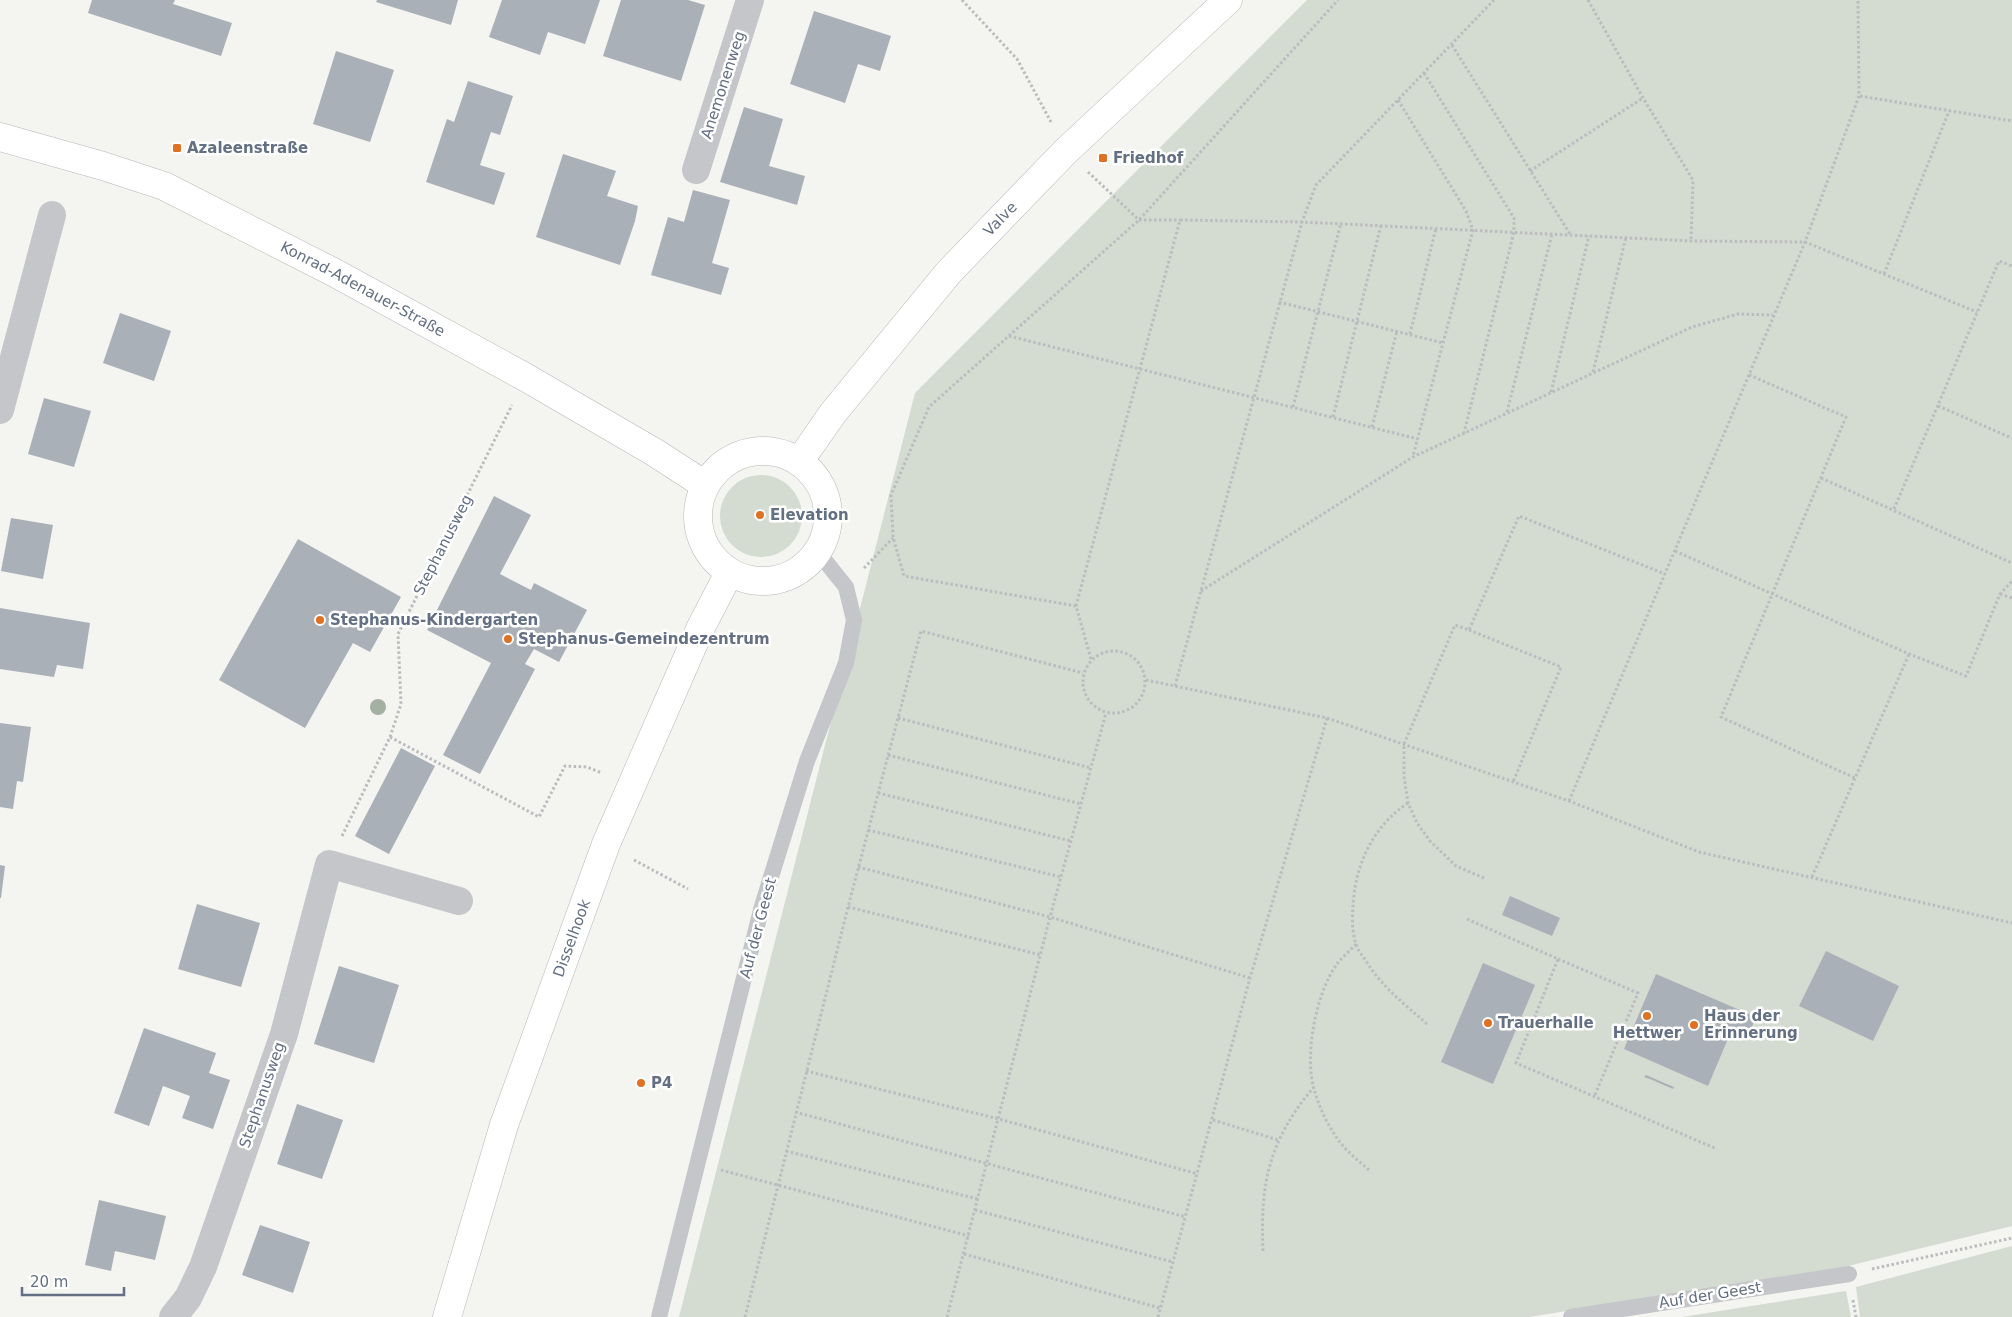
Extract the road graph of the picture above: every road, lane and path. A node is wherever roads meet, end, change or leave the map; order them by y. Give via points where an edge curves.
1 (750, 0) edge
2 (962, 0) edge
3 (1228, 0) edge
4 (1338, 0) edge
5 (1494, 0) edge
6 (1588, 0) edge
7 (1858, 0) edge
8 (1452, 45) junction
9 (1424, 73) junction
10 (1860, 96) junction
11 (1643, 98) junction
12 (1398, 100) junction
13 (1949, 111) junction
14 (2012, 121) edge
15 (0, 137) edge
16 (1066, 151) junction
17 (696, 170) dead end
18 (1530, 171) junction
19 (1094, 178) dead end
20 (52, 215) dead end
21 (1139, 220) junction
22 (1180, 220) junction
23 (1302, 222) junction
24 (1341, 223) junction
25 (1381, 225) junction
26 (1436, 228) junction
27 (1473, 230) junction
28 (1514, 232) junction
29 (1552, 234) junction
30 (1570, 235) junction
31 (1589, 236) junction
32 (1626, 238) junction
33 (1691, 241) junction
34 (1805, 242) junction
35 (2012, 266) edge
36 (1884, 274) junction
37 (1279, 302) junction
38 (1318, 311) junction
39 (1977, 312) junction
40 (1774, 315) junction
41 (1357, 321) junction
42 (1397, 331) junction
43 (1410, 334) junction
44 (1008, 336) junction
45 (1443, 343) junction
46 (1140, 368) junction
47 (1593, 373) junction
48 (1749, 375) junction
49 (526, 377) junction
50 (1550, 393) junction
51 (1254, 397) junction
52 (1938, 406) junction
53 (1293, 407) junction
54 (0, 410) edge
55 (1507, 413) junction
56 (1333, 417) junction
57 (1372, 427) junction
58 (1464, 433) junction
59 (2012, 438) edge
60 (1418, 439) junction
61 (1413, 457) junction
62 (799, 462) junction
63 (1821, 478) junction
64 (705, 485) junction
65 (1894, 509) junction
66 (893, 538) junction
67 (1674, 551) junction
68 (818, 552) junction
69 (2012, 563) edge
70 (729, 573) junction
71 (1665, 574) junction
72 (2012, 581) edge
73 (846, 587) junction
74 (1200, 591) junction
75 (2000, 594) junction
76 (1774, 595) junction
77 (2012, 598) edge
78 (1076, 606) junction
79 (1469, 630) junction
80 (1909, 654) junction
81 (1091, 659) junction
82 (1083, 673) junction
83 (1146, 680) junction
84 (1175, 686) junction
85 (1106, 713) junction
86 (898, 718) junction
87 (1327, 718) junction
88 (390, 737) junction
89 (1404, 744) junction
90 (888, 755) junction
91 (1091, 768) junction
92 (1855, 778) junction
93 (1513, 782) junction
94 (631, 786) junction
95 (878, 793) junction
96 (1569, 801) junction
97 (1408, 803) junction
98 (1081, 804) junction
99 (868, 830) junction
100 (1071, 841) junction
101 (606, 844) junction
102 (329, 864) junction
103 (858, 867) junction
104 (1061, 877) junction
105 (1812, 877) junction
106 (1484, 878) dead end
107 (688, 889) dead end
108 (460, 901) dead end
109 (848, 907) junction
110 (1050, 917) junction
111 (1467, 919) dead end
112 (2012, 923) edge
113 (1356, 944) junction
114 (1041, 955) junction
115 (1558, 959) junction
116 (1250, 978) junction
117 (1427, 1024) dead end
118 (806, 1071) junction
119 (1313, 1088) junction
120 (1594, 1097) junction
121 (795, 1112) junction
122 (999, 1119) junction
123 (1212, 1120) junction
124 (1278, 1140) junction
125 (1716, 1149) dead end
126 (786, 1151) junction
127 (988, 1163) junction
128 (699, 1164) junction
129 (1369, 1170) dead end
130 (1198, 1174) junction
131 (778, 1184) junction
132 (978, 1199) junction
133 (975, 1210) junction
134 (1186, 1217) junction
135 (969, 1236) junction
136 (2012, 1238) edge
137 (1263, 1251) dead end
138 (964, 1254) junction
139 (1173, 1262) junction
140 (1849, 1274) junction
141 (1160, 1308) junction
142 (173, 1317) edge
143 (447, 1317) edge
144 (660, 1317) edge
145 (745, 1317) edge
146 (947, 1317) edge
147 (1158, 1317) edge
148 (1571, 1317) edge
149 (1856, 1317) edge

1 - 17 street, Anemonenweg
2 - 16 path via 1017,59
3 - 16 main road, Valve
4 - 21 path
5 - 8 path
6 - 11 path
7 - 10 path
8 - 9 path
8 - 18 path
9 - 12 path
9 - 28 path via 1514,218
10 - 13 path
10 - 34 path
11 - 18 path
11 - 33 path via 1694,180
12 - 23 path via 1316,185
12 - 27 path via 1466,211
13 - 14 path
13 - 36 path
15 - 49 main road, Konrad-Adenauer-Straße via 164,186 335,273
16 - 62 main road, Valve via 949,272 833,413
18 - 30 path
19 - 21 path
20 - 54 street
21 - 22 path
21 - 44 path
22 - 23 path
22 - 46 path
23 - 24 path
23 - 37 path
24 - 25 path
24 - 38 path
25 - 26 path
25 - 41 path
26 - 27 path
26 - 43 path
27 - 28 path
27 - 45 path
28 - 29 path
28 - 58 path
29 - 30 path
29 - 55 path
30 - 31 path
31 - 32 path
31 - 50 path
32 - 33 path
32 - 47 path
33 - 34 path
34 - 36 path
34 - 40 path
35 - 39 path via 1999,261
36 - 39 path
37 - 38 path
37 - 51 path
38 - 41 path
38 - 53 path
39 - 52 path
40 - 47 path via 1738,314 1692,327
40 - 48 path
41 - 42 path
41 - 56 path
42 - 43 path
42 - 57 path
43 - 45 path
44 - 46 path
44 - 66 path via 929,407 891,495
45 - 60 path
46 - 51 path
46 - 78 path
47 - 50 path
48 - 63 path via 1846,417
48 - 67 path
49 - 64 main road, Konrad-Adenauer-Straße
49 - 88 path, Stephanusweg via 398,634 402,704
50 - 55 path
51 - 53 path
51 - 74 path
52 - 59 path
52 - 65 path
53 - 56 path
55 - 58 path
56 - 57 path
57 - 60 path
58 - 61 path
60 - 61 path
61 - 74 path
62 - 64 main road via 780,453 758,451 737,456 719,468
62 - 68 main road via 814,475 824,493 828,513 826,533
63 - 65 path
63 - 76 path
64 - 70 main road via 698,504 698,524 703,543 714,560
65 - 69 path
66 - 73 path
66 - 78 path via 904,576
67 - 71 path
67 - 76 path
68 - 70 main road via 801,570 778,580 753,581
68 - 73 lane, Auf der Geest
70 - 94 main road, Disselhook via 700,629
71 - 79 path via 1520,516
71 - 96 path
72 - 75 path
73 - 128 lane, Auf der Geest via 854,620 846,663 807,761 762,906
74 - 84 path
75 - 77 path
75 - 80 path via 1966,676
76 - 80 path
76 - 92 path via 1721,718
78 - 81 path
79 - 89 path via 1455,625
79 - 93 path via 1561,667
80 - 92 path
81 - 82 path
81 - 83 path via 1104,651 1120,650 1134,656 1143,668
82 - 85 path via 1083,690 1092,704
82 - 86 path via 921,631
83 - 84 path
83 - 85 path via 1143,695 1134,707 1120,713
84 - 87 path
85 - 91 path
86 - 90 path
86 - 91 path
87 - 89 path
87 - 116 path
88 - 94 path via 539,817 565,766 587,767
88 - 102 path, Stephanusweg
89 - 93 path
89 - 97 path
90 - 95 path
90 - 98 path
91 - 98 path
92 - 105 path
93 - 96 path
94 - 101 main road, Disselhook
95 - 99 path
95 - 100 path
96 - 105 path via 1699,852
97 - 106 path via 1430,841 1456,866
97 - 113 path via 1392,813 1376,833 1361,862 1354,887 1352,918
98 - 100 path
99 - 103 path
99 - 104 path
100 - 104 path
101 - 107 path
101 - 143 main road, Disselhook via 504,1125
102 - 108 street
102 - 142 street, Stephanusweg via 284,1034 203,1267 188,1298
103 - 109 path
103 - 110 path
104 - 110 path
105 - 112 path
109 - 114 path
109 - 118 path
110 - 114 path
110 - 116 path
111 - 115 path
113 - 117 path via 1386,988
113 - 119 path via 1337,964 1325,987 1316,1016 1311,1049
114 - 122 path
115 - 120 path via 1516,1063
115 - 120 path via 1638,994
116 - 123 path
118 - 121 path
118 - 122 path
119 - 124 path
119 - 129 path via 1339,1142
120 - 125 path
121 - 126 path
121 - 127 path
122 - 127 path
122 - 130 path
123 - 124 path
123 - 130 path
124 - 137 path via 1267,1173 1261,1214
126 - 131 path
126 - 132 path
127 - 132 path
127 - 134 path
128 - 131 path
128 - 144 lane, Auf der Geest
130 - 134 path
131 - 135 path
131 - 145 path
132 - 133 path
133 - 135 path
133 - 139 path
134 - 139 path
135 - 138 path
136 - 140 path
138 - 141 path
138 - 146 path
139 - 141 path
140 - 148 lane, Auf der Geest
140 - 149 path
141 - 147 path

